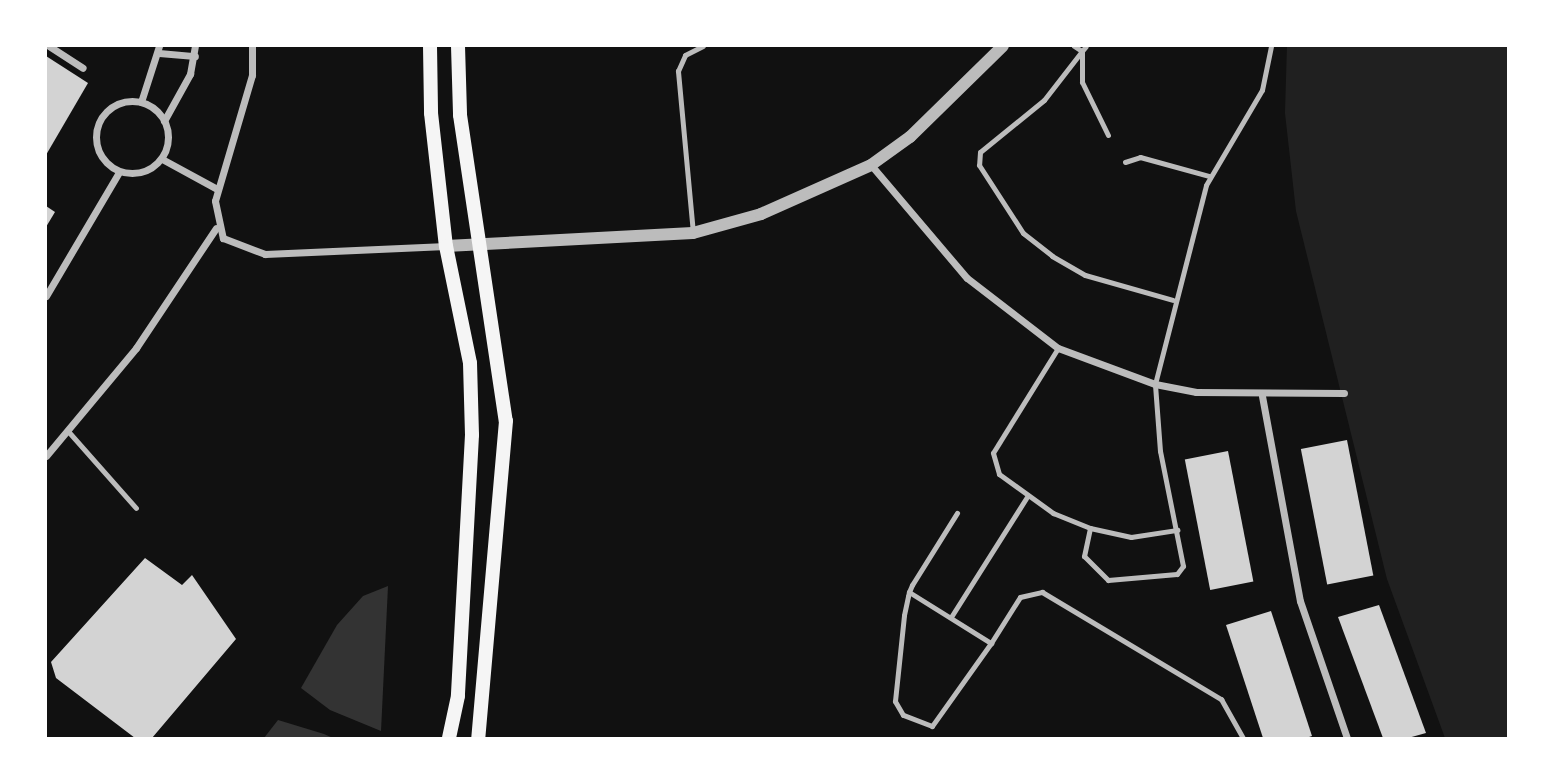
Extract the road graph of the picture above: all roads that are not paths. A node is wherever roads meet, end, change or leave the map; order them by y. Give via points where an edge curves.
1 (49, 46) edge
2 (195, 46) edge
3 (252, 46) edge
4 (430, 46) edge
5 (458, 46) edge
6 (702, 46) edge
7 (1003, 46) edge
8 (1074, 46) edge
9 (1271, 46) edge
10 (1084, 48) edge
11 (159, 49) edge
12 (195, 56) junction
13 (83, 68) dead end
14 (141, 102) junction
15 (164, 121) junction
16 (1108, 135) dead end
17 (162, 159) junction
18 (1125, 162) dead end
19 (870, 164) junction
20 (119, 172) junction
21 (1209, 176) junction
22 (217, 189) junction
23 (216, 228) junction
24 (693, 233) junction
25 (446, 246) junction
26 (481, 246) junction
27 (46, 296) edge
28 (1173, 300) junction
29 (1058, 348) junction
30 (1155, 384) junction
31 (1344, 393) dead end
32 (1262, 396) junction
33 (67, 430) junction
34 (46, 456) edge
35 (1028, 495) junction
36 (136, 508) dead end
37 (957, 513) dead end
38 (1090, 528) junction
39 (1177, 530) junction
40 (909, 592) junction
41 (951, 617) junction
42 (991, 643) junction
43 (449, 738) edge
44 (478, 738) edge
45 (1242, 738) edge
46 (1347, 738) edge

1 - 13 street
2 - 12 street
3 - 22 street via 252,75
4 - 25 main road
5 - 26 main road via 460,115
6 - 24 lane via 685,55 678,71
7 - 19 street via 911,137
8 - 10 lane
9 - 21 lane via 1262,90
10 - 16 lane via 1082,82
10 - 28 lane via 1044,100 979,152 979,165 1023,233 1052,256 1085,275
11 - 12 street
11 - 14 street
12 - 15 street
14 - 15 street
14 - 20 street via 116,104 99,121 100,156
15 - 17 street via 168,141
17 - 20 street via 143,172
17 - 22 street
18 - 21 lane via 1140,157
19 - 24 street via 761,214
19 - 29 street via 967,278
20 - 27 street
21 - 28 lane
22 - 23 street
23 - 25 street via 235,246 265,254
23 - 33 street via 136,348
24 - 26 street
25 - 26 street
25 - 43 main road via 470,363 472,435 458,696
26 - 44 main road via 506,421
28 - 30 lane
29 - 30 street
29 - 35 lane via 993,453 999,474
30 - 32 street
30 - 39 lane via 1160,451
31 - 32 street
32 - 46 street via 1300,601
33 - 34 street
33 - 36 lane
35 - 38 lane
35 - 41 lane
37 - 40 lane
38 - 39 lane via 1131,537
38 - 39 lane via 1084,556 1108,580 1132,582 1181,570
40 - 41 lane
40 - 42 lane via 895,701 903,715 925,726 938,723
41 - 42 lane
42 - 45 lane via 1020,597 1042,592 1221,699

